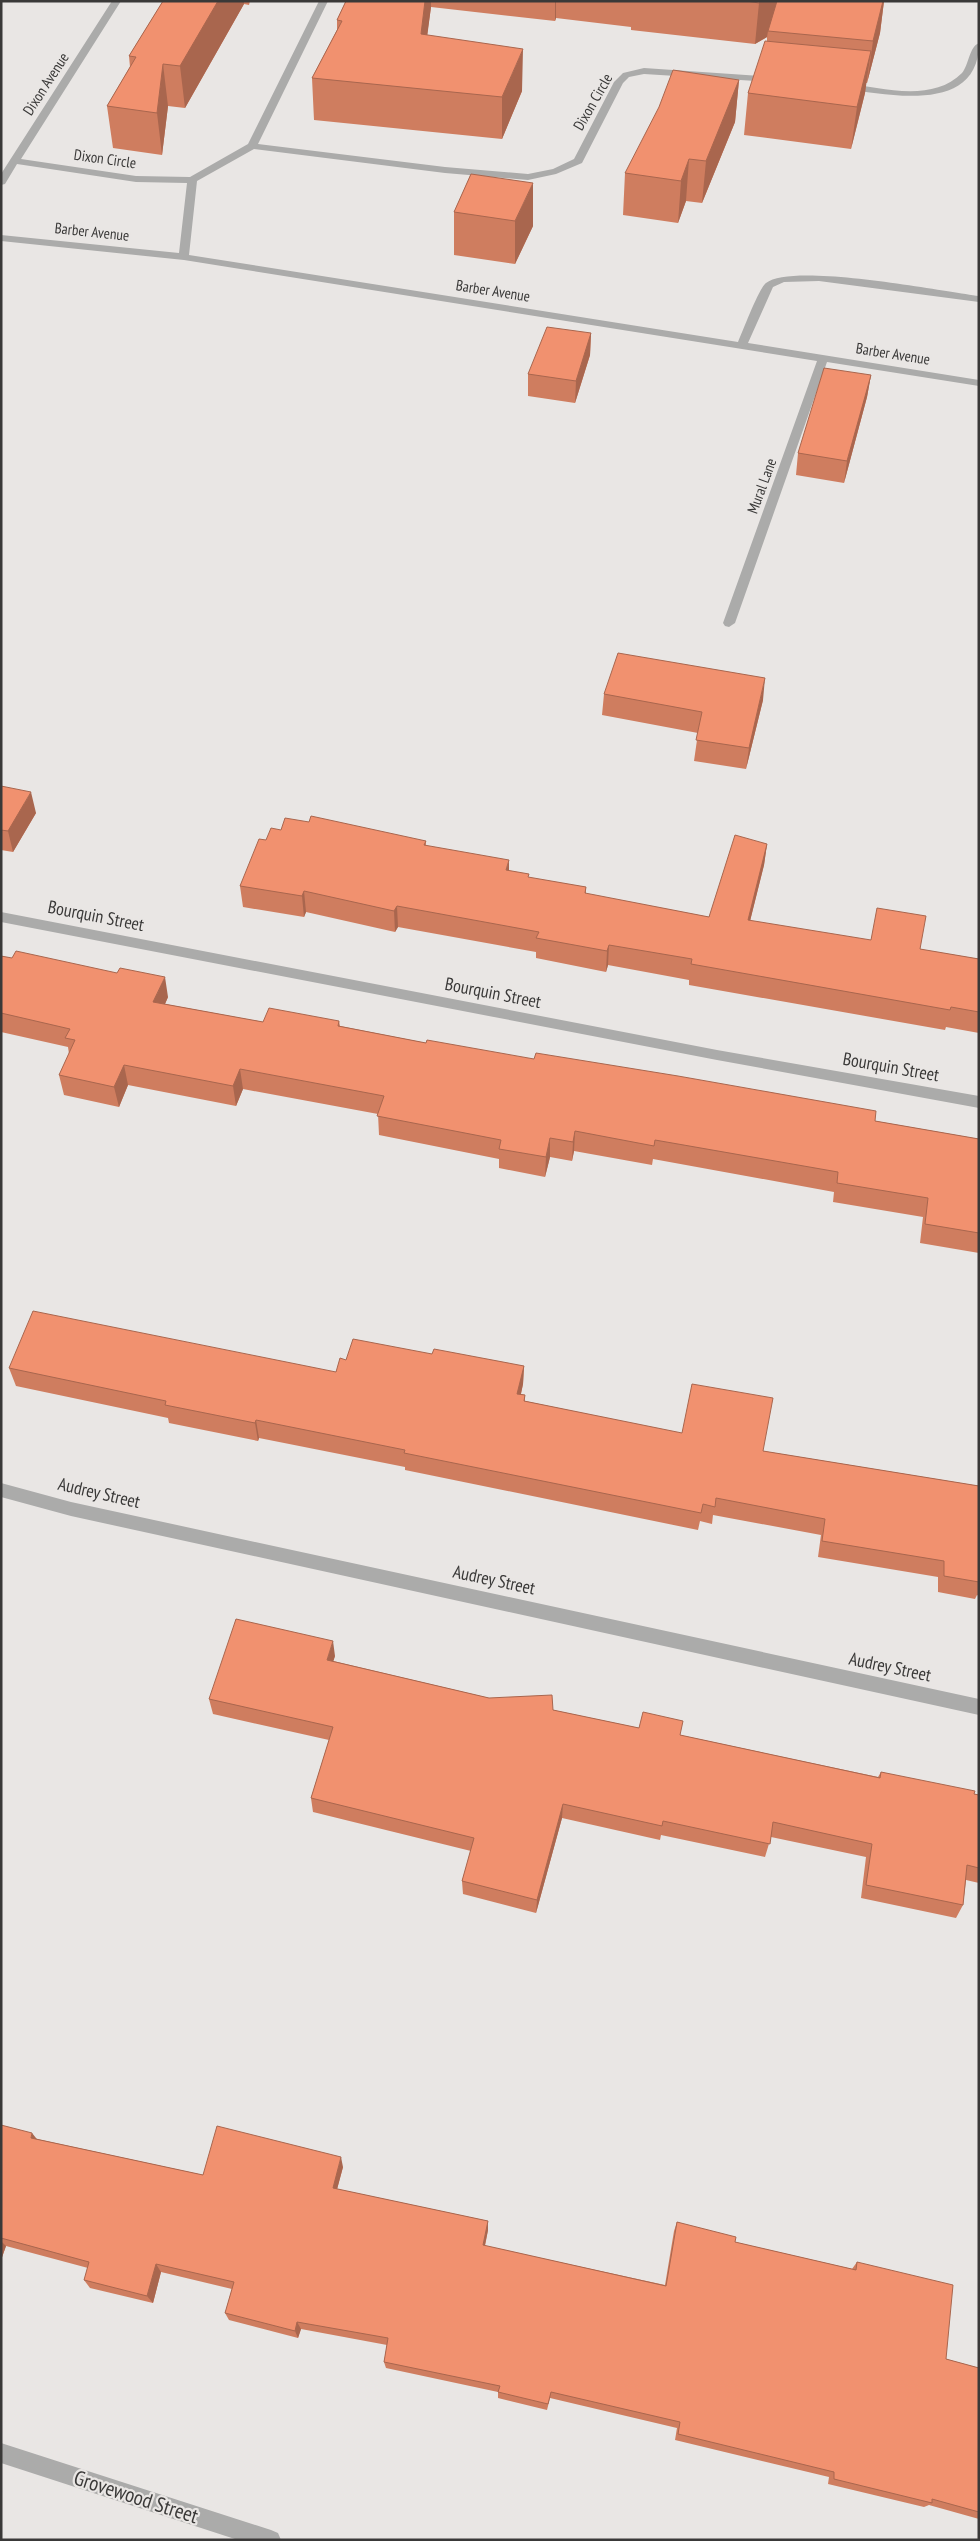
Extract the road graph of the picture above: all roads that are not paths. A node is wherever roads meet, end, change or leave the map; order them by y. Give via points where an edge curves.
1 (117, 1) edge
2 (324, 1) edge
3 (979, 46) edge
4 (787, 80) edge
5 (836, 85) edge
6 (252, 146) junction
7 (14, 161) junction
8 (192, 180) junction
9 (1, 182) edge
10 (1, 238) edge
11 (184, 257) junction
12 (979, 299) edge
13 (742, 345) junction
14 (823, 359) junction
15 (979, 383) edge
16 (729, 623) dead end
17 (1, 917) edge
18 (979, 1102) edge
19 (1, 1490) edge
20 (979, 1707) edge
21 (1, 2453) edge
22 (271, 2540) edge

1 - 7 street, Dixon Avenue
2 - 6 street
3 - 5 street via 967,72 951,87 935,92 915,94
4 - 6 street, Dixon Circle via 644,71 626,75 619,82 578,161 556,171 528,177
6 - 8 street
7 - 8 street, Dixon Circle via 136,179
7 - 9 street, Dixon Avenue
8 - 11 street
10 - 11 street, Barber Avenue
11 - 13 street, Barber Avenue
12 - 13 street via 819,278 782,279 769,285
13 - 14 street, Barber Avenue
14 - 15 street, Barber Avenue
14 - 16 street, Mural Lane
17 - 18 street, Bourquin Street via 717,1055
19 - 20 street, Audrey Street
21 - 22 street, Grovewood Street

